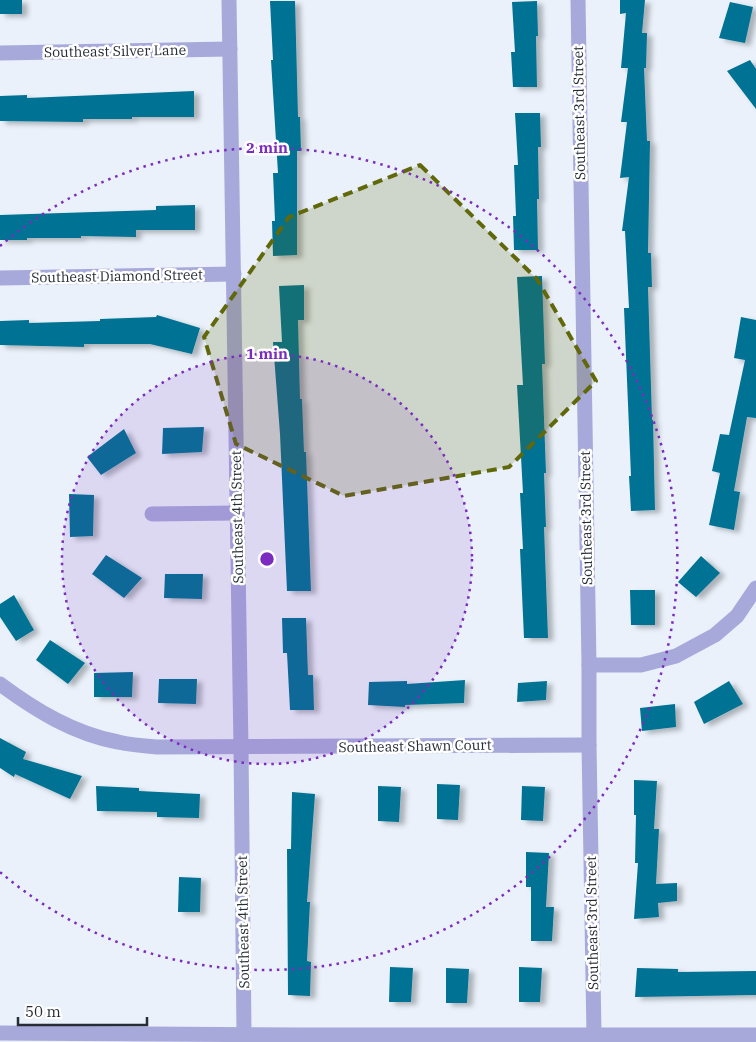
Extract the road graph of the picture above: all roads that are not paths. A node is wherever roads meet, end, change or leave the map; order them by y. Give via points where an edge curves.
1 (229, 0) edge
2 (578, 0) edge
3 (230, 49) junction
4 (0, 53) edge
5 (234, 274) junction
6 (0, 278) edge
7 (236, 513) junction
8 (152, 514) dead end
9 (756, 588) edge
10 (589, 665) junction
11 (0, 684) edge
12 (589, 745) junction
13 (241, 748) junction
14 (0, 1033) edge
15 (244, 1034) junction
16 (594, 1035) junction
17 (756, 1035) edge

1 - 3 street, Southeast 4th Street
2 - 10 street, Southeast 3rd Street
3 - 4 street, Southeast Silver Lane
3 - 5 street, Southeast 4th Street
5 - 6 street, Southeast Diamond Street
5 - 7 street, Southeast 4th Street
7 - 8 street
7 - 13 street, Southeast 4th Street
9 - 10 street via 737,616 715,635 676,656 641,664
10 - 12 street, Southeast 3rd Street
11 - 13 street, Southeast Shawn Court via 30,706 63,723 117,742 157,747
12 - 13 street, Southeast Shawn Court
12 - 16 street, Southeast 3rd Street
13 - 15 street, Southeast 4th Street
14 - 15 street
15 - 16 street
16 - 17 street

